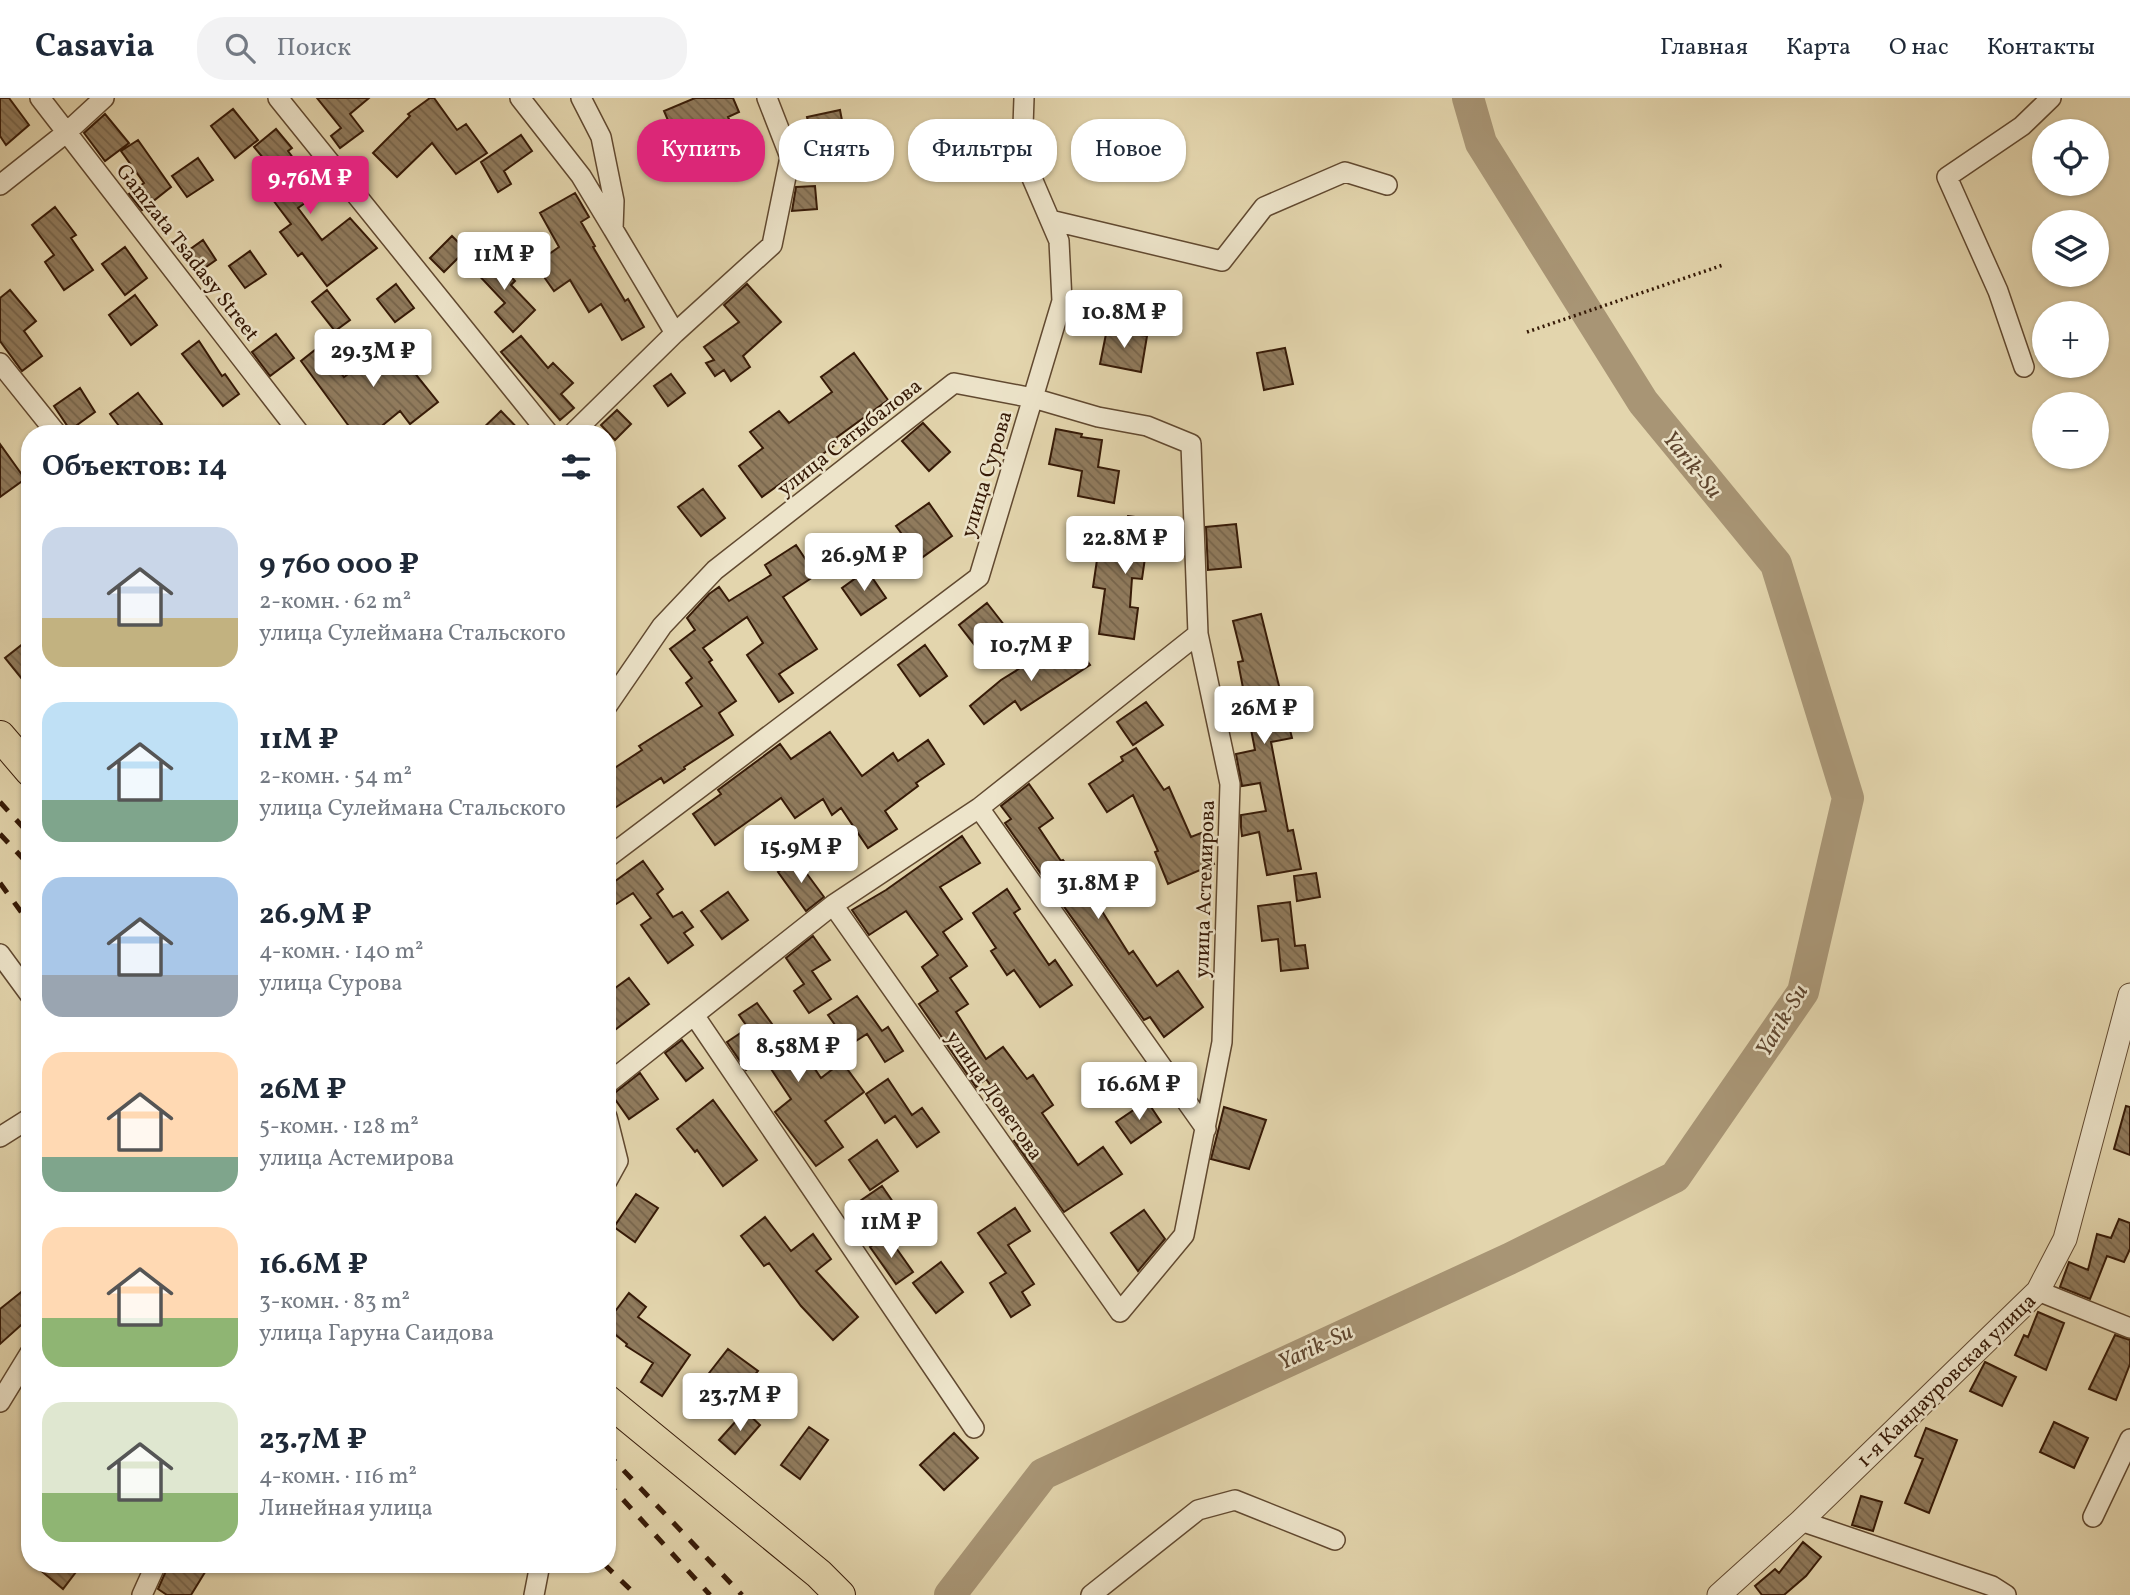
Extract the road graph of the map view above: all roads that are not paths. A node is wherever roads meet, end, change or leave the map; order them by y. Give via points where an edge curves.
1 (40, 98) edge
2 (104, 98) edge
3 (278, 98) edge
4 (520, 98) edge
5 (581, 98) edge
6 (768, 98) edge
7 (1024, 98) edge
8 (2051, 98) edge
9 (67, 132) junction
10 (0, 185) edge
11 (1387, 185) dead end
12 (1050, 220) junction
13 (613, 229) junction
14 (675, 333) junction
15 (0, 363) edge
16 (2024, 368) dead end
17 (1033, 398) junction
18 (50, 425) edge
19 (293, 425) edge
20 (543, 425) edge
21 (581, 425) edge
22 (1191, 444) joint
23 (1199, 634) junction
24 (616, 693) edge
25 (0, 736) edge
26 (21, 760) edge
27 (979, 808) junction
28 (616, 851) edge
29 (833, 905) junction
30 (0, 954) edge
31 (21, 983) edge
32 (2130, 995) edge
33 (694, 1015) junction
34 (616, 1077) edge
35 (21, 1124) edge
36 (1206, 1129) junction
37 (0, 1138) edge
38 (2038, 1291) junction
39 (1120, 1312) joint
40 (2130, 1328) edge
41 (21, 1368) edge
42 (0, 1402) edge
43 (616, 1407) edge
44 (975, 1428) dead end
45 (2130, 1439) edge
46 (2093, 1517) dead end
47 (1801, 1521) junction
48 (1335, 1540) dead end
49 (152, 1573) edge
50 (538, 1573) edge
51 (142, 1595) edge
52 (534, 1595) edge
53 (840, 1595) edge
54 (1091, 1595) edge
55 (1719, 1595) edge
56 (2006, 1595) edge

1 - 9 street, Gamzata Tsadasy Street
2 - 9 street
3 - 20 street
4 - 13 street via 581,176
5 - 13 street via 601,137 614,201
6 - 14 street via 790,157 772,245
7 - 12 street, улица Сурова via 1022,155
8 - 16 street via 2022,125 1947,177 1998,291
9 - 10 street
9 - 19 street, Gamzata Tsadasy Street
11 - 12 street via 1345,172 1264,207 1222,261
12 - 17 street, улица Сурова via 1059,241 1062,302
13 - 14 street
14 - 21 street
15 - 18 street
17 - 22 street, улица Сатыбалова via 1147,426
17 - 24 street, улица Сатыбалова via 954,383 715,570 662,626
17 - 28 street, улица Сурова via 979,577
22 - 23 street, улица Астемирова
23 - 27 street
23 - 36 street, улица Астемирова via 1230,784 1222,1042
25 - 26 main road
27 - 29 street
27 - 36 street
29 - 33 street
29 - 39 street, улица Доветова
30 - 31 street
32 - 38 street, 1-я Кандауровская улица via 2065,1239
33 - 34 street
33 - 44 street
35 - 37 street
36 - 39 street, улица Астемирова via 1184,1236
38 - 40 street
38 - 47 street, 1-я Кандауровская улица
41 - 42 street
43 - 53 main road
45 - 46 street
47 - 55 street, 1-я Кандауровская улица
47 - 56 street via 1992,1586
48 - 54 street via 1235,1500 1198,1510
49 - 51 street
50 - 52 street

